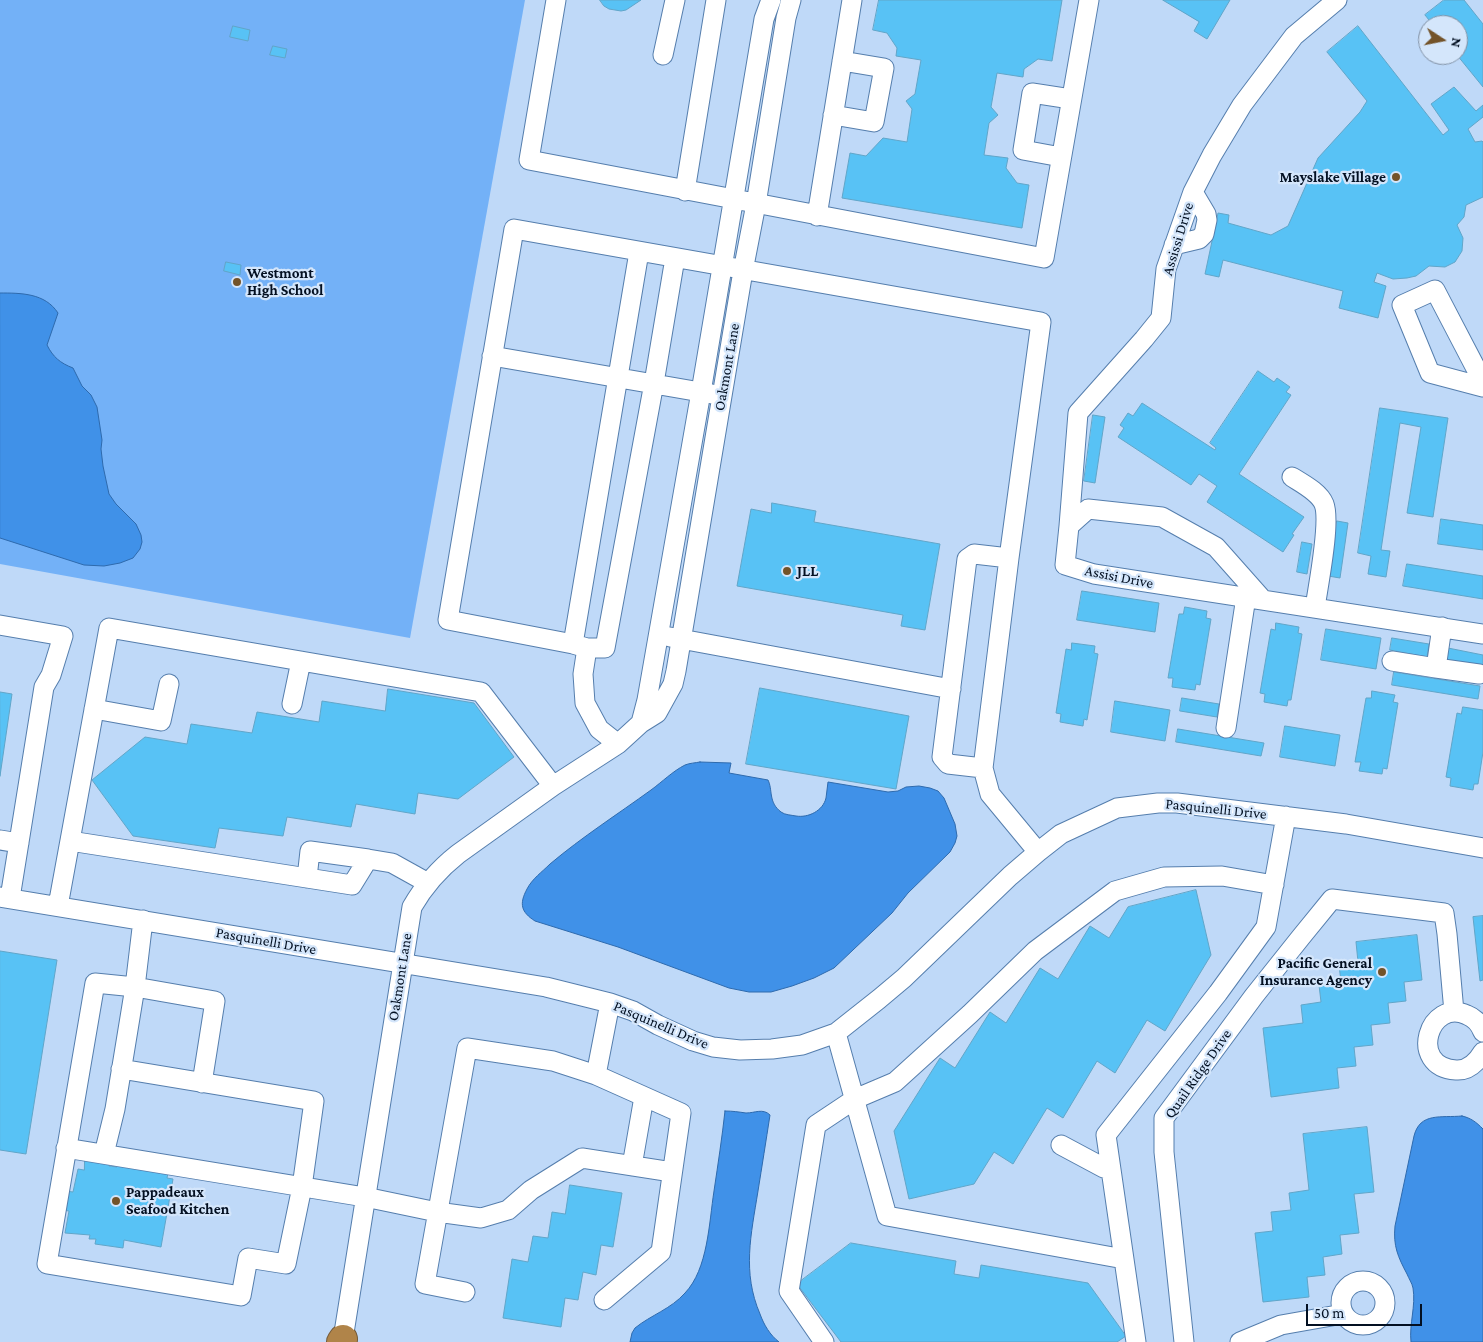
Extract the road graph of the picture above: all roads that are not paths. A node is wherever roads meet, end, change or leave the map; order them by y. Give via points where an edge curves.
1 (556, 0) edge
2 (675, 0) edge
3 (716, 0) edge
4 (771, 0) edge
5 (791, 0) edge
6 (852, 0) edge
7 (1088, 0) edge
8 (1337, 0) edge
9 (663, 54) dead end
10 (842, 61) junction
11 (1071, 98) junction
12 (833, 115) junction
13 (1061, 157) junction
14 (685, 191) junction
15 (734, 200) junction
16 (756, 204) junction
17 (817, 216) junction
18 (640, 252) junction
19 (675, 258) junction
20 (722, 267) junction
21 (743, 271) junction
22 (492, 356) junction
23 (618, 378) junction
24 (1483, 382) edge
25 (654, 384) junction
26 (1483, 387) edge
27 (701, 392) junction
28 (722, 396) junction
29 (1292, 477) dead end
30 (1069, 526) junction
31 (1008, 558) junction
32 (1255, 599) junction
33 (1315, 608) junction
34 (0, 625) edge
35 (1442, 627) junction
36 (1483, 634) edge
37 (659, 635) junction
38 (682, 640) junction
39 (580, 646) junction
40 (302, 661) junction
41 (1392, 661) dead end
42 (1436, 668) junction
43 (1479, 674) dead end
44 (169, 684) dead end
45 (951, 689) junction
46 (292, 704) dead end
47 (94, 709) junction
48 (641, 723) junction
49 (1226, 728) dead end
50 (618, 744) junction
51 (983, 768) junction
52 (553, 786) junction
53 (1286, 816) junction
54 (0, 840) edge
55 (70, 841) junction
56 (19, 844) junction
57 (1483, 848) edge
58 (1038, 852) junction
59 (368, 859) junction
60 (308, 878) junction
61 (428, 883) junction
62 (1274, 885) junction
63 (5, 898) edge
64 (58, 906) junction
65 (143, 920) junction
66 (402, 964) junction
67 (135, 987) junction
68 (610, 1003) junction
69 (1454, 1012) junction
70 (1483, 1032) edge
71 (836, 1033) junction
72 (1483, 1052) edge
73 (121, 1069) junction
74 (596, 1075) junction
75 (202, 1083) junction
76 (644, 1096) junction
77 (855, 1099) junction
78 (1061, 1145) dead end
79 (66, 1148) junction
80 (104, 1154) junction
81 (632, 1166) junction
82 (1104, 1168) dead end
83 (672, 1172) junction
84 (302, 1187) junction
85 (365, 1197) junction
86 (437, 1212) junction
87 (1124, 1259) junction
88 (465, 1292) dead end
89 (604, 1300) dead end
90 (1344, 1314) dead end
91 (342, 1341) edge
92 (824, 1342) edge
93 (1136, 1342) edge
94 (1184, 1342) edge
95 (1240, 1342) edge

1 - 14 street via 529,160
2 - 9 street
3 - 14 street
4 - 15 street, Oakmont Lane via 764,19
5 - 16 street, Oakmont Lane
6 - 10 street
7 - 11 street
8 - 30 street, Assissi Drive via 1294,36 1242,105 1193,192 1166,269 1161,318 1078,413
10 - 12 street
10 - 12 street via 884,68 874,122
11 - 13 street
11 - 13 street via 1032,93 1023,150
12 - 17 street
13 - 17 street via 1044,258
14 - 15 street
15 - 16 street
15 - 20 street, Oakmont Lane
16 - 17 street
16 - 21 street, Oakmont Lane
18 - 19 street
18 - 22 street via 514,229
18 - 23 street
19 - 20 street
19 - 25 street
20 - 21 street
20 - 27 street, Oakmont Lane
21 - 28 street, Oakmont Lane
21 - 31 street via 1041,322
22 - 23 street
22 - 39 street via 448,620
23 - 25 street
23 - 39 street
24 - 26 street via 1435,290 1402,306 1430,373
25 - 27 street
25 - 39 street via 605,648
27 - 28 street
27 - 37 street, Oakmont Lane
28 - 38 street, Oakmont Lane
29 - 33 street via 1317,494 1326,515
30 - 32 street via 1088,510 1162,517 1216,548
30 - 32 street, Assisi Drive via 1065,565 1094,574
31 - 45 street via 974,554 967,559
31 - 51 street
32 - 33 street, Assisi Drive
32 - 49 street
33 - 35 street, Assisi Drive
34 - 56 street via 63,636 44,687
35 - 36 street, Assisi Drive
35 - 42 street
37 - 38 street
37 - 48 street, Oakmont Lane
38 - 45 street
38 - 48 street, Oakmont Lane via 672,684 656,713
39 - 50 street via 585,703 599,729
40 - 46 street
40 - 47 street via 109,628
40 - 52 street via 481,692
41 - 42 street
42 - 43 street
44 - 47 street via 161,721
45 - 51 street via 942,757 948,764
47 - 55 street
48 - 50 street, Oakmont Lane
50 - 52 street, Oakmont Lane
51 - 58 street via 990,794
52 - 61 street, Oakmont Lane via 458,854
53 - 57 street, Pasquinelli Drive
53 - 58 street, Pasquinelli Drive via 1178,803 1136,805 1098,816 1061,834
53 - 62 street
54 - 56 street
55 - 60 street
55 - 64 street
56 - 63 street
58 - 71 street, Pasquinelli Drive via 904,978
59 - 60 street via 352,885
59 - 60 street via 310,851
59 - 61 street via 392,863
61 - 66 street, Oakmont Lane via 412,906
62 - 77 street via 1222,876 1164,877 1115,891 1035,951 895,1082
62 - 87 street via 1266,927 1106,1135
63 - 64 street, Pasquinelli Drive
64 - 65 street, Pasquinelli Drive
65 - 66 street, Pasquinelli Drive
65 - 67 street
66 - 68 street, Pasquinelli Drive via 546,987
66 - 85 street, Oakmont Lane
67 - 73 street
67 - 75 street via 215,1001
67 - 79 street via 95,982
68 - 71 street, Pasquinelli Drive via 713,1047 740,1050 779,1048 802,1045
68 - 74 street
69 - 70 street via 1475,1020
69 - 72 street via 1434,1022 1427,1044 1430,1054 1447,1069 1458,1070 1474,1064
69 - 94 street, Quail Ridge Drive via 1444,913 1332,899 1300,936 1164,1118 1164,1152
71 - 77 street
73 - 75 street
73 - 80 street
74 - 76 street
74 - 86 street via 553,1061 467,1048
75 - 84 street via 314,1101
76 - 81 street
76 - 83 street via 681,1113
77 - 87 street via 887,1216
77 - 92 street via 816,1126 789,1291
78 - 82 street
79 - 80 street
79 - 84 street via 47,1264 105,1274 241,1296 248,1258 286,1264
80 - 84 street
81 - 83 street
81 - 86 street via 582,1158 531,1190 508,1210 481,1218
83 - 89 street via 661,1252
84 - 85 street
85 - 86 street
85 - 91 street, Oakmont Lane
86 - 88 street via 425,1284
87 - 93 street
90 - 95 street via 1281,1325

